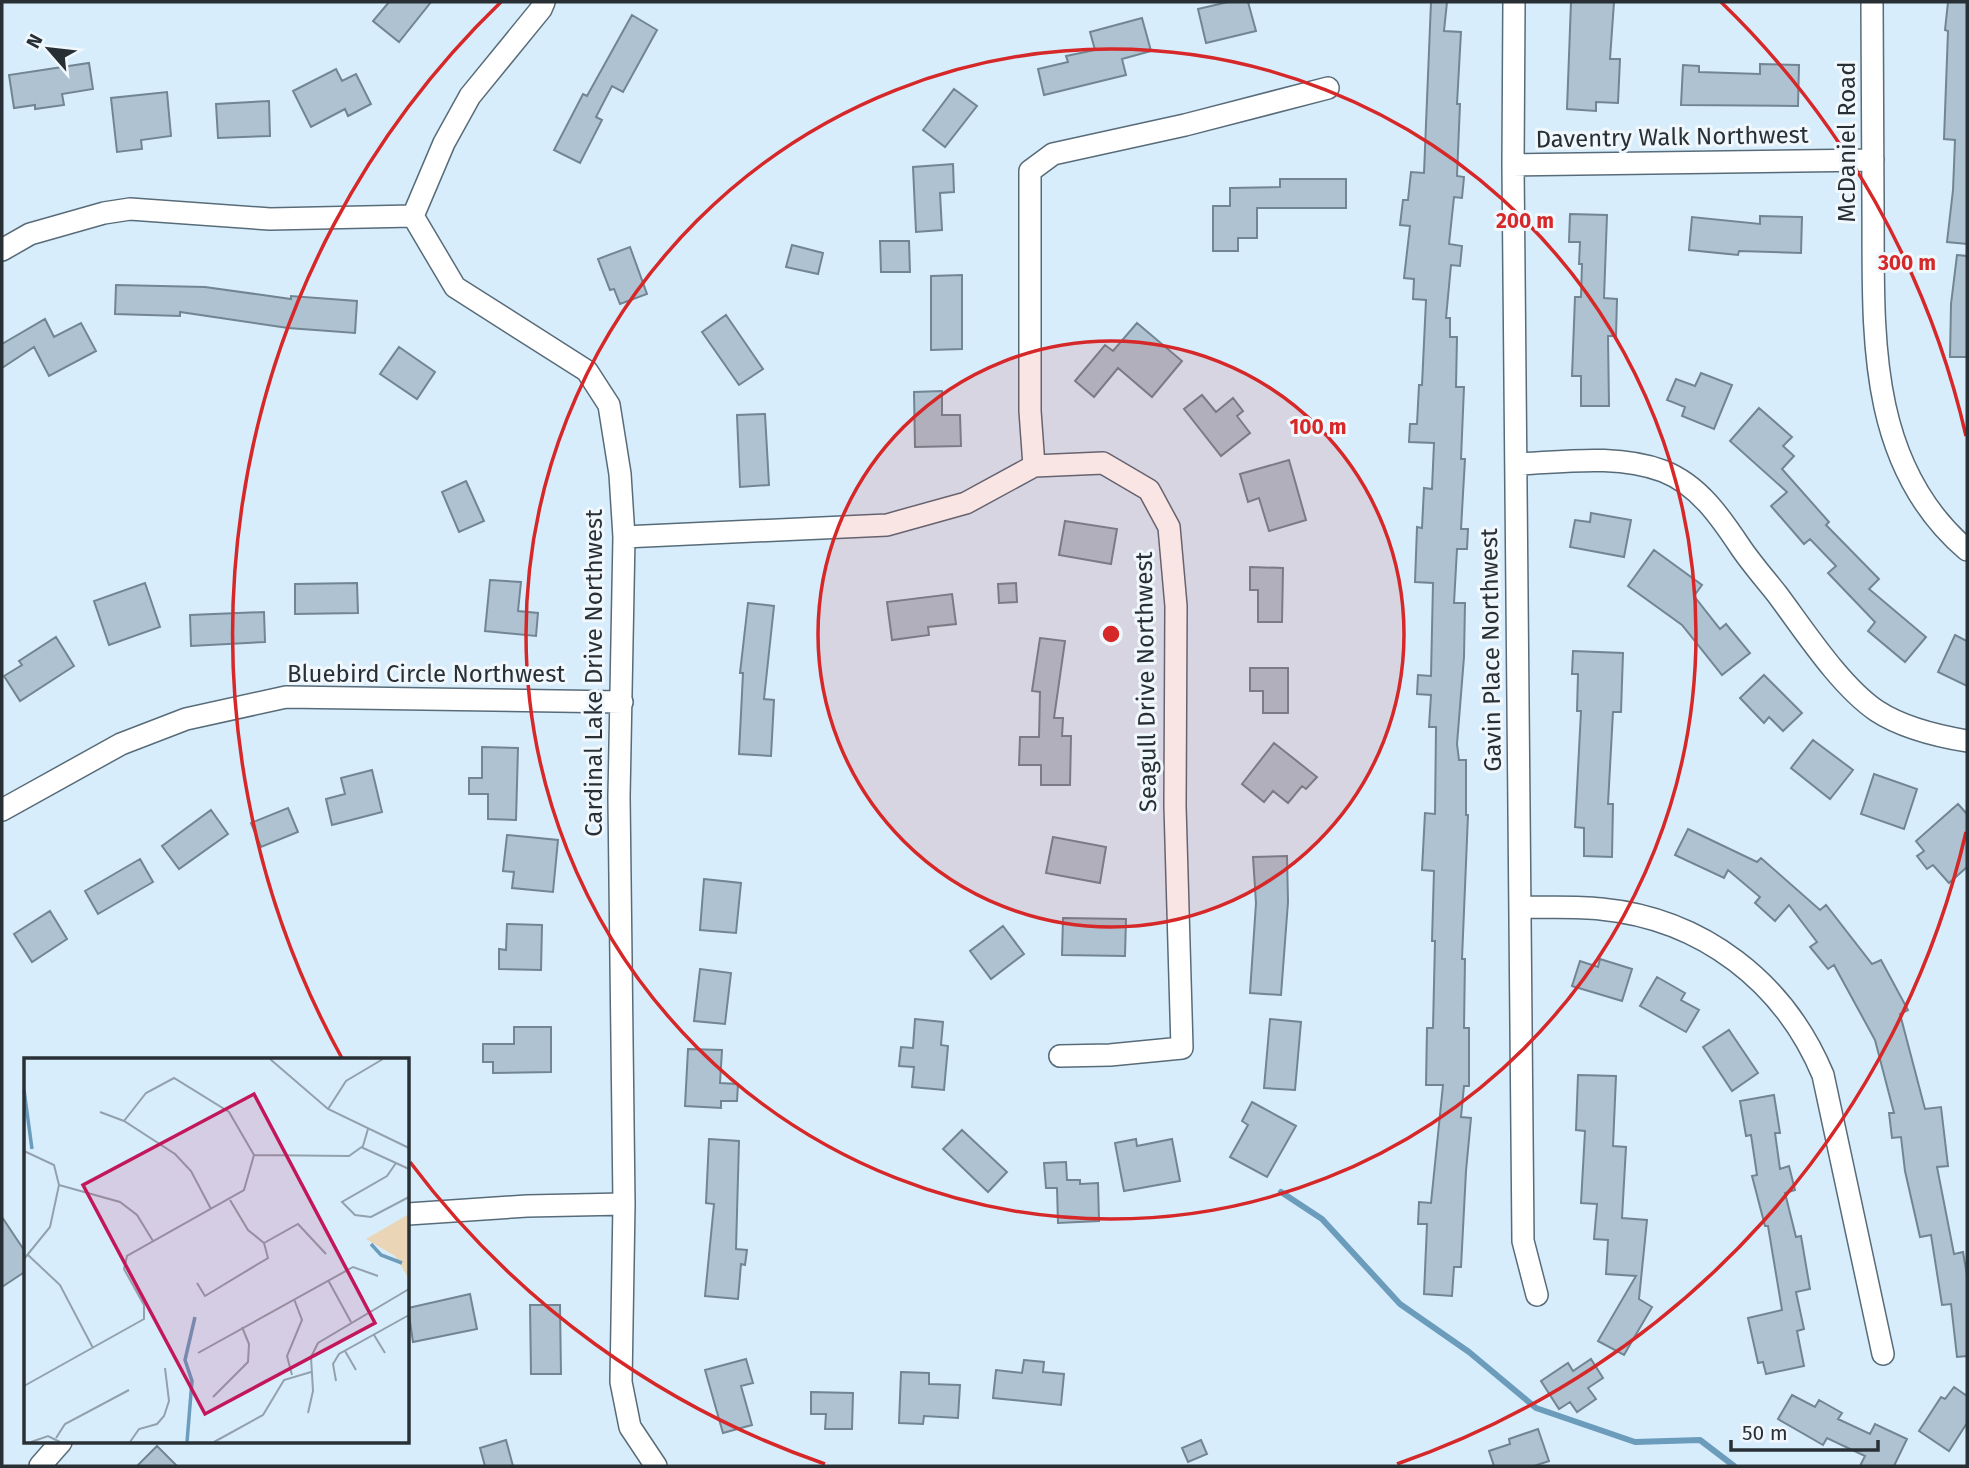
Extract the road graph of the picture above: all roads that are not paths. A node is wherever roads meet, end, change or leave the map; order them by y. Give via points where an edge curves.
1 (544, 2) edge
2 (1514, 2) edge
3 (1872, 2) edge
4 (1328, 88) dead end
5 (1873, 160) junction
6 (1513, 165) junction
7 (413, 216) junction
8 (2, 250) edge
9 (1516, 464) junction
10 (1034, 466) junction
11 (624, 537) junction
12 (1967, 550) edge
13 (622, 702) junction
14 (1967, 741) edge
15 (2, 810) edge
16 (1520, 907) junction
17 (1060, 1056) dead end
18 (624, 1204) junction
19 (410, 1214) edge
20 (1537, 1295) dead end
21 (1883, 1354) dead end
22 (59, 1444) edge
23 (40, 1466) edge
24 (656, 1466) edge

1 - 7 street via 470,96
2 - 6 street, Gavin Place Northwest
3 - 5 street, McDaniel Road
4 - 10 street via 1053,154 1030,171
5 - 6 street, Daventry Walk Northwest
5 - 12 street, McDaniel Road via 1874,325 1880,391 1899,457 1925,504
6 - 9 street, Gavin Place Northwest
7 - 8 street via 270,219 130,209 30,234
7 - 11 street, Cardinal Lake Drive Northwest via 455,287 587,371 609,405
9 - 14 street via 1616,460 1663,471 1687,484 1727,526 1832,665 1877,711 1927,733
9 - 16 street, Gavin Place Northwest
10 - 11 street, Seagull Drive Northwest via 966,503 887,525
10 - 17 street, Seagull Drive Northwest via 1103,463 1149,490 1169,527 1176,606 1175,806 1182,1048
11 - 13 street, Cardinal Lake Drive Northwest
13 - 15 street, Bluebird Circle Northwest via 286,697 186,719 121,744
13 - 18 street, Cardinal Lake Drive Northwest
16 - 20 street, Gavin Place Northwest via 1523,1241
16 - 21 street via 1601,909 1686,932 1737,961 1796,1021 1823,1074
18 - 19 street
18 - 24 street, Cardinal Lake Drive Northwest via 621,1382 630,1427
22 - 23 street

